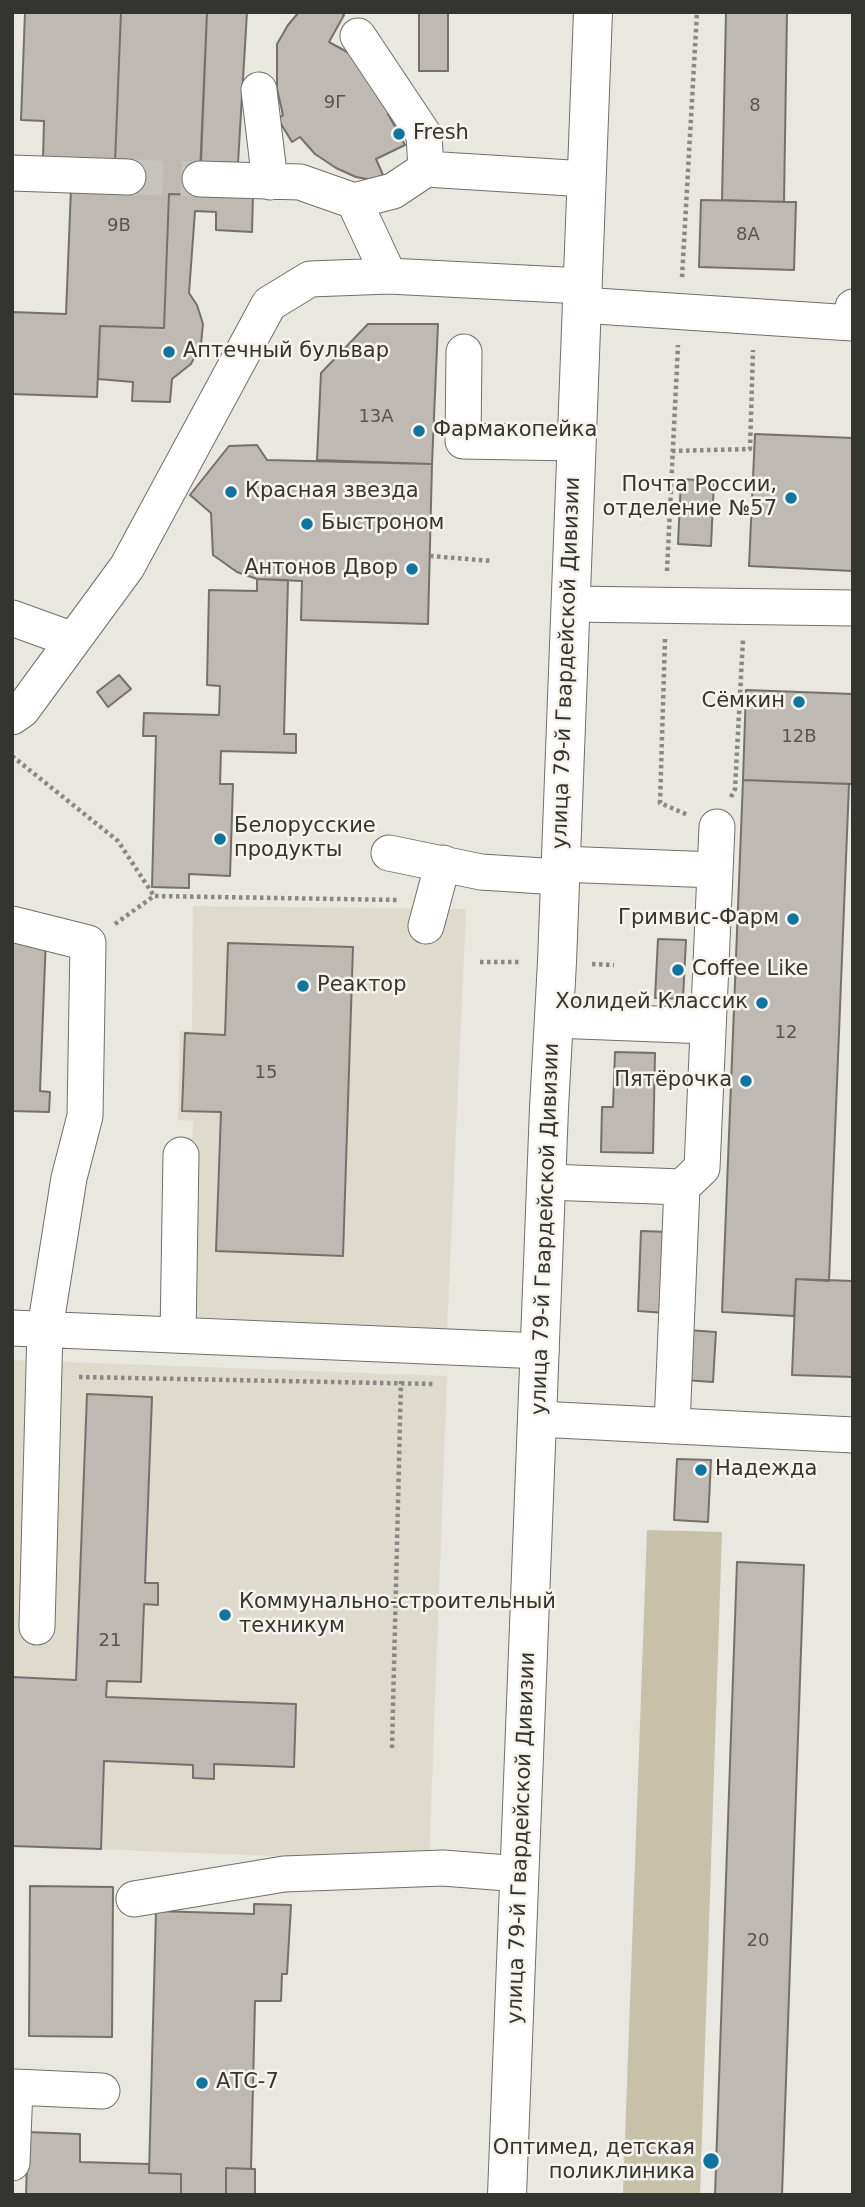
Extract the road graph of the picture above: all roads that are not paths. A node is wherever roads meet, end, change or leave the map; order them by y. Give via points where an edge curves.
1 (593, 12) edge
2 (358, 36) dead end
3 (258, 90) dead end
4 (426, 169) junction
5 (12, 173) edge
6 (128, 177) tunnel mouth
7 (200, 179) tunnel mouth
8 (586, 180) junction
9 (270, 181) junction
10 (354, 201) junction
11 (389, 276) junction
12 (582, 295) junction
13 (853, 307) edge
14 (464, 352) dead end
15 (576, 443) junction
16 (570, 604) junction
17 (853, 608) edge
18 (12, 618) edge
19 (73, 640) junction
20 (12, 717) edge
21 (717, 827) road end
22 (389, 853) dead end
23 (443, 863) junction
24 (715, 870) junction
25 (559, 871) junction
26 (429, 913) road end
27 (12, 924) edge
28 (554, 1020) junction
29 (708, 1026) junction
30 (181, 1155) dead end
31 (547, 1182) junction
32 (682, 1186) junction
33 (29, 1329) edge
34 (178, 1335) junction
35 (541, 1350) junction
36 (538, 1419) junction
37 (672, 1426) junction
38 (853, 1435) edge
39 (37, 1627) dead end
40 (520, 1874) junction
41 (134, 1899) dead end
42 (102, 2091) dead end
43 (12, 2163) edge
44 (508, 2195) edge

1 - 8 main road, улица 79-й Гвардейской Дивизии
2 - 4 street via 424,135
3 - 9 street
4 - 8 street
4 - 10 street via 393,191
5 - 6 street
7 - 9 street
8 - 12 main road, улица 79-й Гвардейской Дивизии
9 - 10 street via 300,182
10 - 11 street
11 - 12 street
11 - 19 street via 310,279 269,303 127,567
12 - 13 street via 680,310 852,323
12 - 15 main road, улица 79-й Гвардейской Дивизии
14 - 15 street via 463,441
15 - 16 main road, улица 79-й Гвардейской Дивизии
16 - 17 street
16 - 25 main road, улица 79-й Гвардейской Дивизии
18 - 19 street
19 - 20 street
21 - 24 street
22 - 23 street
23 - 25 street via 481,872
23 - 26 street
24 - 25 street
24 - 29 street
25 - 28 main road, улица 79-й Гвардейской Дивизии
27 - 33 street via 88,943 85,1116
28 - 29 street
28 - 31 main road, улица 79-й Гвардейской Дивизии
29 - 32 street via 702,1168
30 - 34 street
31 - 32 street
31 - 35 main road, улица 79-й Гвардейской Дивизии
32 - 37 street
33 - 34 street
33 - 39 street via 43,1376
34 - 35 street
35 - 36 main road, улица 79-й Гвардейской Дивизии
36 - 37 street
36 - 40 main road, улица 79-й Гвардейской Дивизии
37 - 38 street
40 - 41 street via 443,1868 284,1874
40 - 44 main road, улица 79-й Гвардейской Дивизии
42 - 43 street via 15,2087

